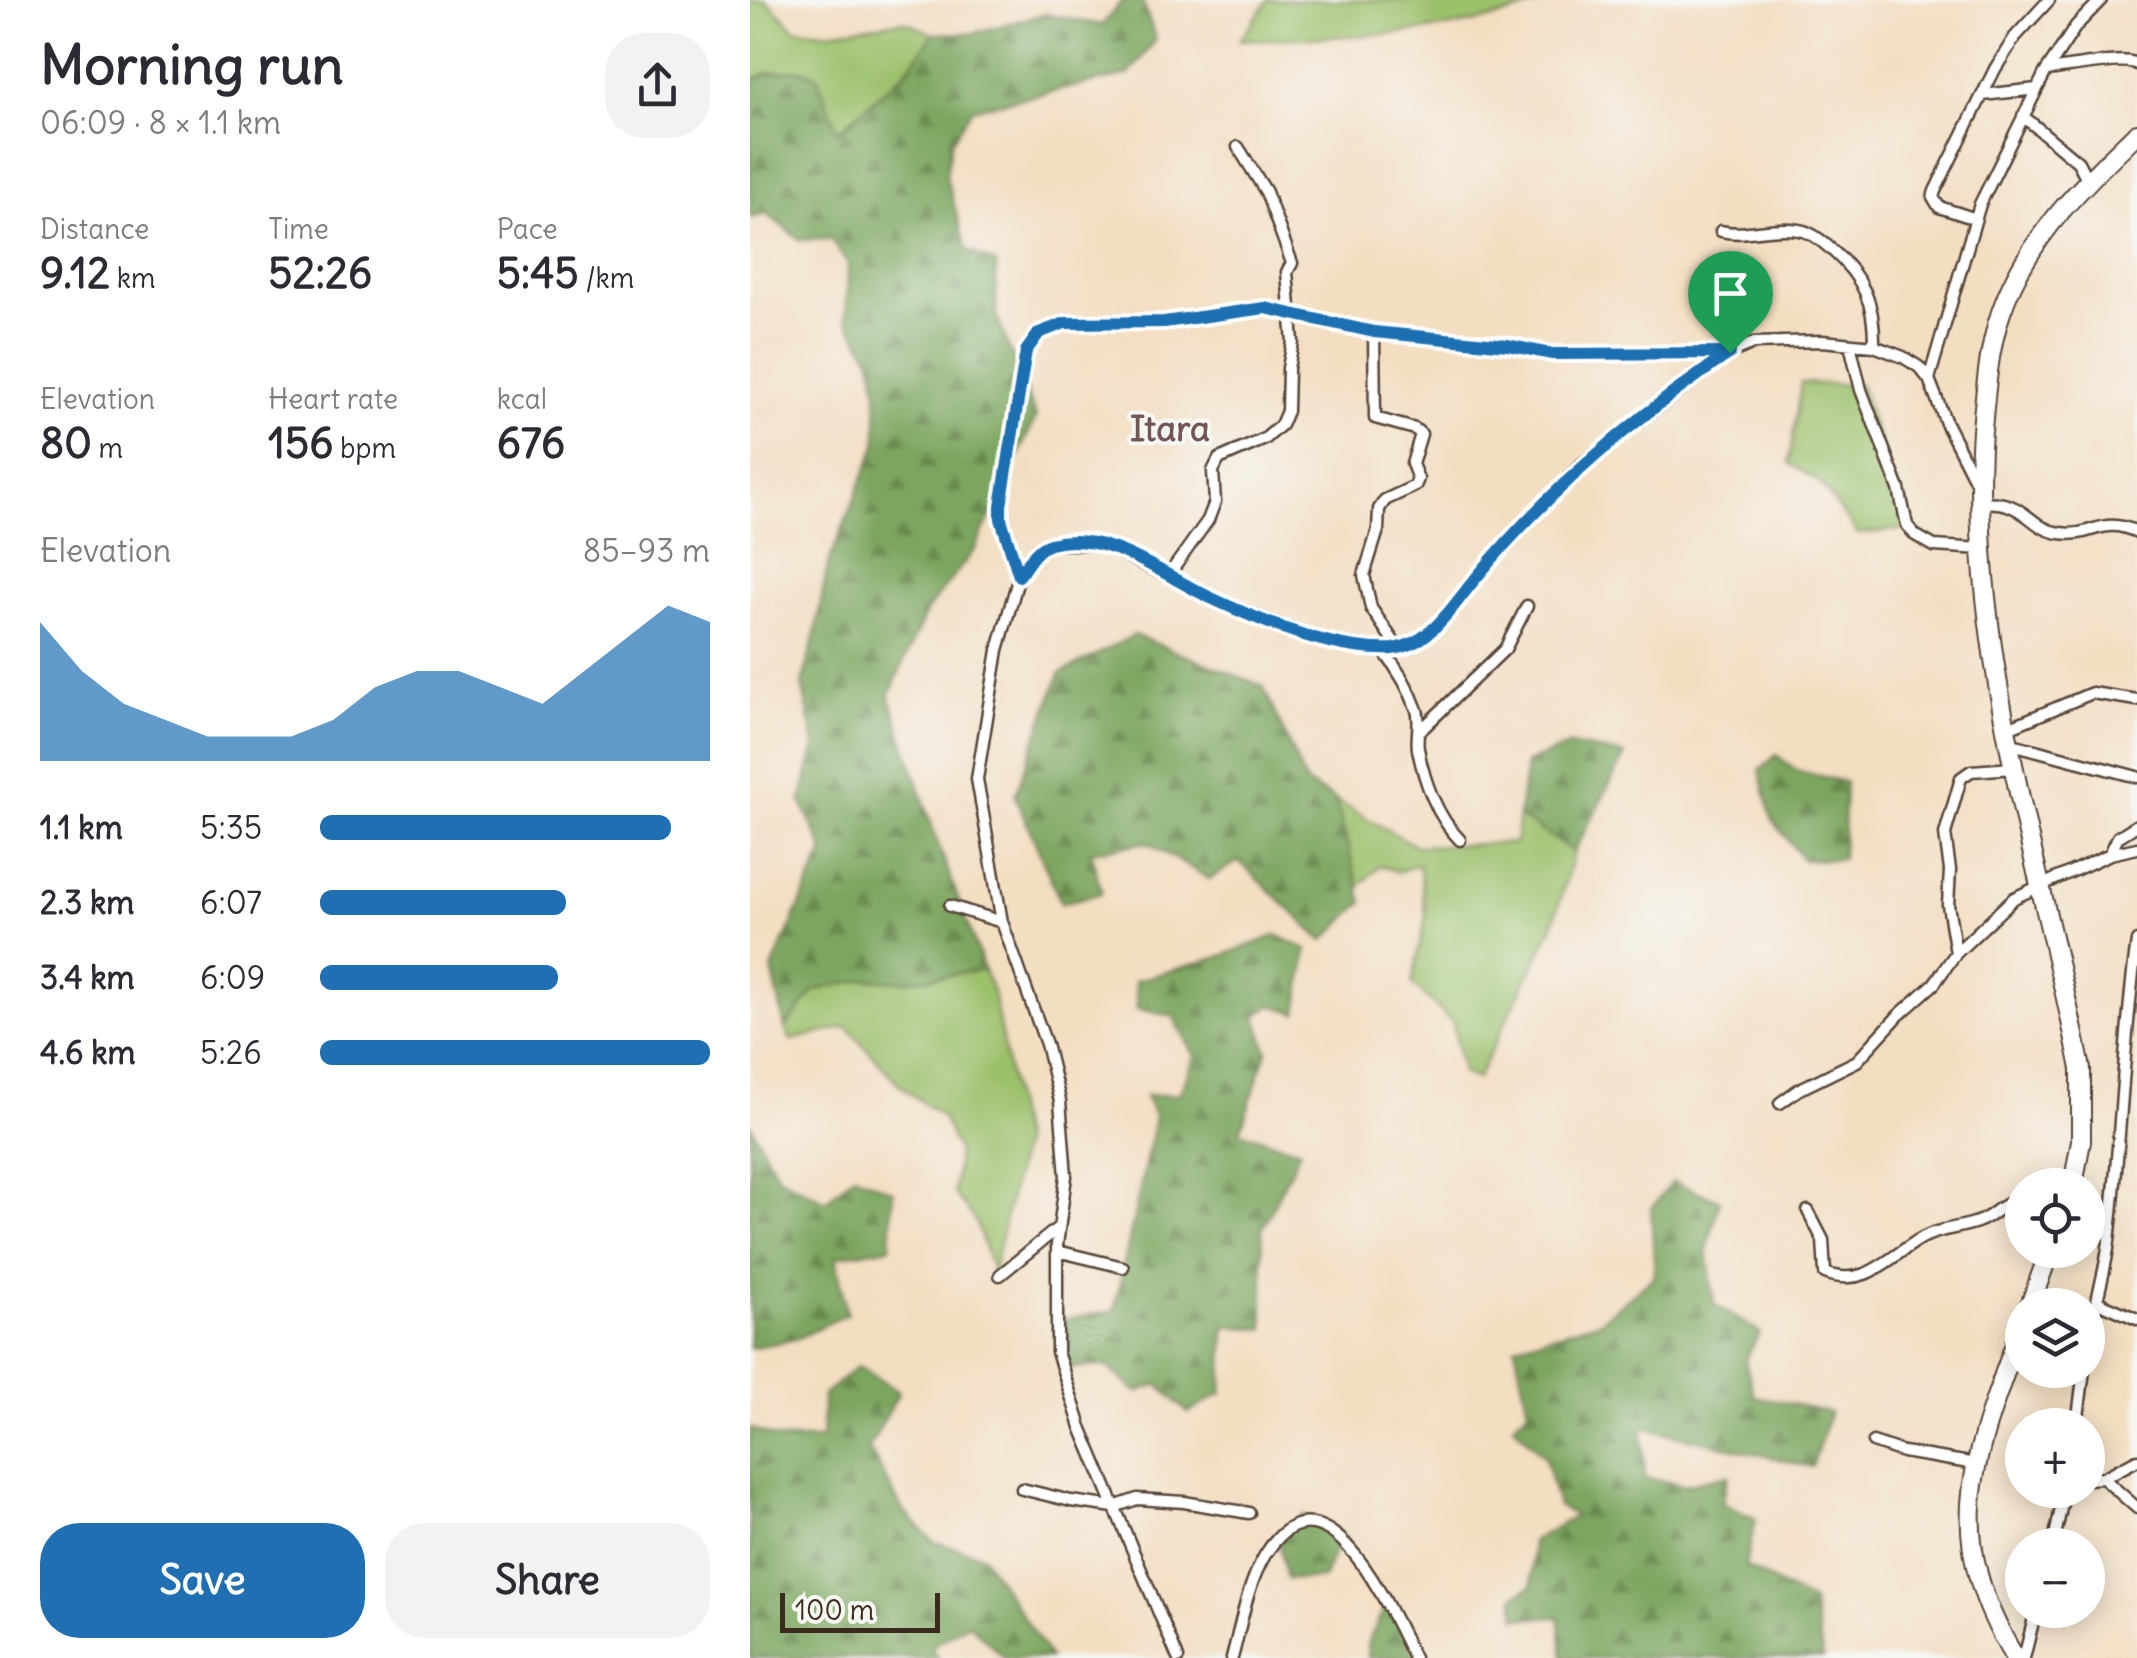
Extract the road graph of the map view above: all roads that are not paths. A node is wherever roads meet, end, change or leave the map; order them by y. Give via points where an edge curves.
1 (2048, 0) edge
2 (2101, 0) edge
3 (2137, 64) edge
4 (2047, 70) junction
5 (2036, 89) junction
6 (1984, 95) junction
7 (2023, 116) junction
8 (2137, 133) edge
9 (1238, 146) dead end
10 (2088, 181) junction
11 (1973, 218) junction
12 (1721, 231) dead end
13 (1292, 314) junction
14 (1374, 332) junction
15 (1850, 344) junction
16 (1874, 346) junction
17 (1730, 353) junction
18 (1929, 379) junction
19 (1978, 496) junction
20 (2137, 532) edge
21 (1982, 549) junction
22 (1019, 576) junction
23 (1168, 576) junction
24 (1527, 606) dead end
25 (1398, 648) junction
26 (1382, 649) junction
27 (2137, 700) edge
28 (1418, 733) junction
29 (2010, 736) junction
30 (2015, 768) junction
31 (2137, 778) edge
32 (2137, 825) edge
33 (1460, 840) dead end
34 (2137, 848) edge
35 (2110, 854) junction
36 (2042, 885) junction
37 (950, 906) dead end
38 (1002, 922) junction
39 (2137, 941) edge
40 (1956, 953) junction
41 (1780, 1104) dead end
42 (2076, 1168) edge
43 (2005, 1203) edge
44 (1808, 1211) dead end
45 (1059, 1227) junction
46 (1057, 1251) junction
47 (1124, 1267) dead end
48 (1000, 1275) dead end
49 (2101, 1288) edge
50 (2105, 1305) edge
51 (2137, 1319) edge
52 (2005, 1377) edge
53 (1873, 1442) dead end
54 (2137, 1460) edge
55 (1976, 1464) junction
56 (2105, 1477) edge
57 (2105, 1480) edge
58 (1022, 1489) dead end
59 (1114, 1507) junction
60 (2137, 1508) edge
61 (1249, 1513) dead end
62 (2032, 1628) edge
63 (1178, 1658) edge
64 (1232, 1658) edge
65 (1414, 1658) edge
66 (2015, 1658) edge
67 (2024, 1658) edge

1 - 6 street via 2015,37
2 - 4 street
3 - 4 street via 2123,58
4 - 5 street
5 - 6 street
5 - 7 street
6 - 11 street via 1934,197 1946,210
7 - 10 street via 2078,162
7 - 11 street
8 - 10 highway
9 - 13 street via 1266,192 1292,263
10 - 19 highway via 2033,246 1998,321 1989,355
11 - 18 street
12 - 16 street via 1802,230 1820,240 1862,282 1873,312
13 - 14 street
13 - 22 street via 1265,308 1164,322 1065,323 1039,333 1026,351 1001,506
13 - 23 street via 1281,425 1219,458 1208,520
14 - 17 street via 1551,354
14 - 25 street via 1375,418 1421,434 1412,464 1415,486 1384,500 1364,575 1371,608
15 - 16 street
15 - 17 street via 1774,341
15 - 21 street via 1914,536 1934,546
16 - 18 street via 1910,361
17 - 25 street via 1580,465 1440,622 1411,646
18 - 19 street
19 - 20 street via 2058,533 2117,524
19 - 21 highway
21 - 29 highway via 1988,634
22 - 23 street via 1043,547 1081,542 1103,544
22 - 38 street via 998,650 976,779
23 - 26 street via 1318,640
24 - 28 street via 1505,650
25 - 26 street
26 - 28 street via 1402,675
27 - 29 street via 2092,693
28 - 33 street via 1443,823
29 - 30 highway
29 - 31 street
30 - 36 highway
30 - 40 street via 1971,771 1961,778 1946,834
32 - 35 street via 2118,837
34 - 35 street
35 - 36 street
36 - 40 street via 2014,898
36 - 42 highway via 2081,1069
37 - 38 street
38 - 45 street via 1060,1101 1066,1176
39 - 49 street
40 - 41 street via 1857,1061
43 - 44 street via 1983,1220 1925,1236 1857,1278 1825,1273 1823,1240
45 - 46 street
45 - 48 street
46 - 47 street
46 - 59 street via 1058,1352
50 - 51 street
52 - 55 highway
53 - 55 street
54 - 56 street
55 - 66 highway via 1969,1520 1978,1580
57 - 60 street
58 - 59 street
59 - 61 street via 1136,1499
59 - 63 street
62 - 67 street
64 - 65 street via 1266,1554 1284,1535 1308,1525 1338,1537 1358,1555

